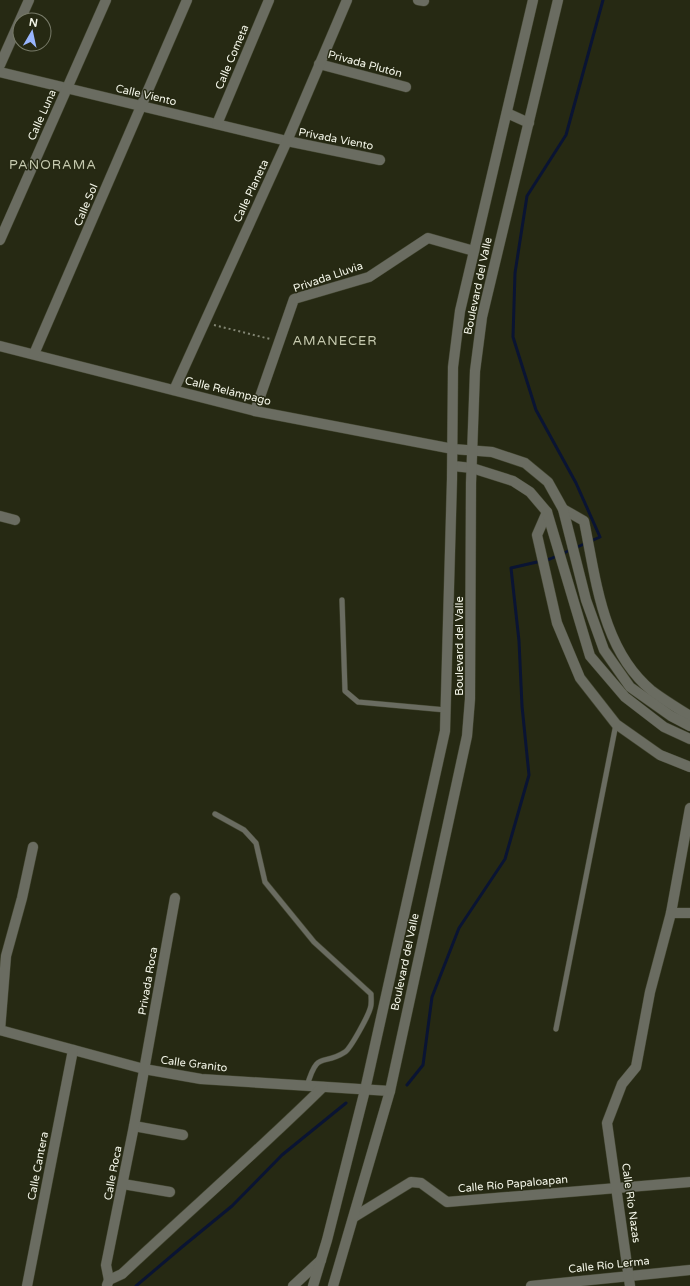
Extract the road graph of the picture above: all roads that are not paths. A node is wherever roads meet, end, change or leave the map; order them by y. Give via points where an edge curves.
1 (29, 0) edge
2 (106, 0) edge
3 (187, 0) edge
4 (269, 0) edge
5 (347, 0) edge
6 (533, 0) edge
7 (558, 0) edge
8 (319, 64) junction
9 (0, 65) edge
10 (0, 72) edge
11 (406, 87) dead end
12 (67, 88) junction
13 (142, 107) junction
14 (507, 113) junction
15 (529, 123) junction
16 (217, 124) junction
17 (287, 141) junction
18 (380, 160) dead end
19 (0, 240) edge
20 (474, 251) junction
21 (0, 346) edge
22 (34, 354) junction
23 (174, 390) junction
24 (255, 411) junction
25 (453, 449) junction
26 (472, 450) junction
27 (452, 466) junction
28 (472, 468) junction
29 (563, 509) junction
30 (547, 512) junction
31 (0, 516) edge
32 (15, 520) dead end
33 (342, 600) dead end
34 (446, 710) junction
35 (690, 716) edge
36 (616, 724) junction
37 (690, 726) edge
38 (690, 740) edge
39 (690, 767) edge
40 (690, 808) edge
41 (215, 814) dead end
42 (33, 847) dead end
43 (175, 898) dead end
44 (671, 913) junction
45 (690, 913) edge
46 (556, 1029) dead end
47 (0, 1030) edge
48 (73, 1050) junction
49 (144, 1069) junction
50 (307, 1086) junction
51 (323, 1087) junction
52 (366, 1090) junction
53 (390, 1091) junction
54 (134, 1126) junction
55 (183, 1135) dead end
56 (690, 1182) edge
57 (123, 1184) junction
58 (617, 1188) junction
59 (170, 1192) dead end
60 (354, 1217) junction
61 (321, 1260) junction
62 (690, 1270) edge
63 (628, 1275) junction
64 (108, 1283) edge
65 (26, 1286) edge
66 (293, 1286) edge
67 (313, 1286) edge
68 (333, 1286) edge
69 (531, 1286) edge
70 (630, 1286) edge

1 - 9 street
2 - 12 street, Calle Luna
3 - 13 street, Calle Sol
4 - 16 street, Calle Cometa
5 - 8 street, Calle Planeta
6 - 14 street, Boulevard del Valle
7 - 15 street, Boulevard del Valle
8 - 11 street, Privada Plutón
8 - 17 street, Calle Planeta
10 - 12 street, Calle Viento
12 - 13 street, Calle Viento
12 - 19 street, Calle Luna
13 - 16 street, Calle Viento
13 - 22 street, Calle Sol
14 - 15 street
14 - 20 street, Boulevard del Valle
15 - 26 street, Boulevard del Valle via 482,317 475,371
16 - 17 street, Calle Viento
17 - 18 street, Privada Viento
17 - 23 street, Calle Planeta
20 - 24 street, Privada Lluvia via 428,238 369,277 294,299
20 - 25 street, Boulevard del Valle via 460,311 453,368
21 - 22 street, Calle Relámpago
22 - 23 street, Calle Relámpago
23 - 24 street, Calle Relámpago
24 - 25 street, Calle Relámpago
25 - 26 street, Calle Relámpago
25 - 27 street, Boulevard del Valle
26 - 28 street, Boulevard del Valle
26 - 29 street, Calle Relámpago via 492,452 525,462 548,482
27 - 28 street
27 - 34 street, Boulevard del Valle
28 - 30 street via 514,481 530,492
28 - 53 street, Boulevard del Valle via 470,700 467,736
29 - 35 street via 584,521 604,617 624,660 651,690
29 - 37 street, Calle Relámpago via 586,600 604,650 630,687 670,716
30 - 36 street via 537,535 557,623 580,678
30 - 38 street via 590,656 625,697 664,727
31 - 32 street
33 - 34 lane via 345,691 358,702
34 - 52 street, Boulevard del Valle via 445,731
36 - 39 street via 660,755
36 - 46 lane
40 - 44 street
41 - 50 lane via 244,830 256,843 265,882 314,942 371,994 371,1008 347,1051 320,1060 312,1069
42 - 47 street via 6,956
43 - 49 street, Privada Roca
44 - 45 street
44 - 58 street, Calle Río Nazas via 650,992 636,1066 622,1084 607,1123
47 - 48 street, Calle Granito
48 - 49 street, Calle Granito
48 - 65 street, Calle Cantera
49 - 50 street, Calle Granito via 201,1079
49 - 54 street, Calle Roca
50 - 51 street, Calle Granito
51 - 52 street, Calle Granito
51 - 64 street via 267,1142 198,1202 122,1274
52 - 53 street, Calle Granito
52 - 61 street, Boulevard del Valle
53 - 60 street, Boulevard del Valle
54 - 55 street
54 - 57 street, Calle Roca
56 - 58 street, Calle Río Papaloapan
57 - 59 street
57 - 64 street, Calle Roca via 106,1265
58 - 60 street, Calle Río Papaloapan via 447,1202 421,1183 410,1182
58 - 63 street, Calle Río Nazas
60 - 68 street, Boulevard del Valle
61 - 66 street
61 - 67 street, Boulevard del Valle
62 - 63 street, Calle Río Lerma
63 - 69 street, Calle Río Lerma
63 - 70 street, Calle Río Nazas

